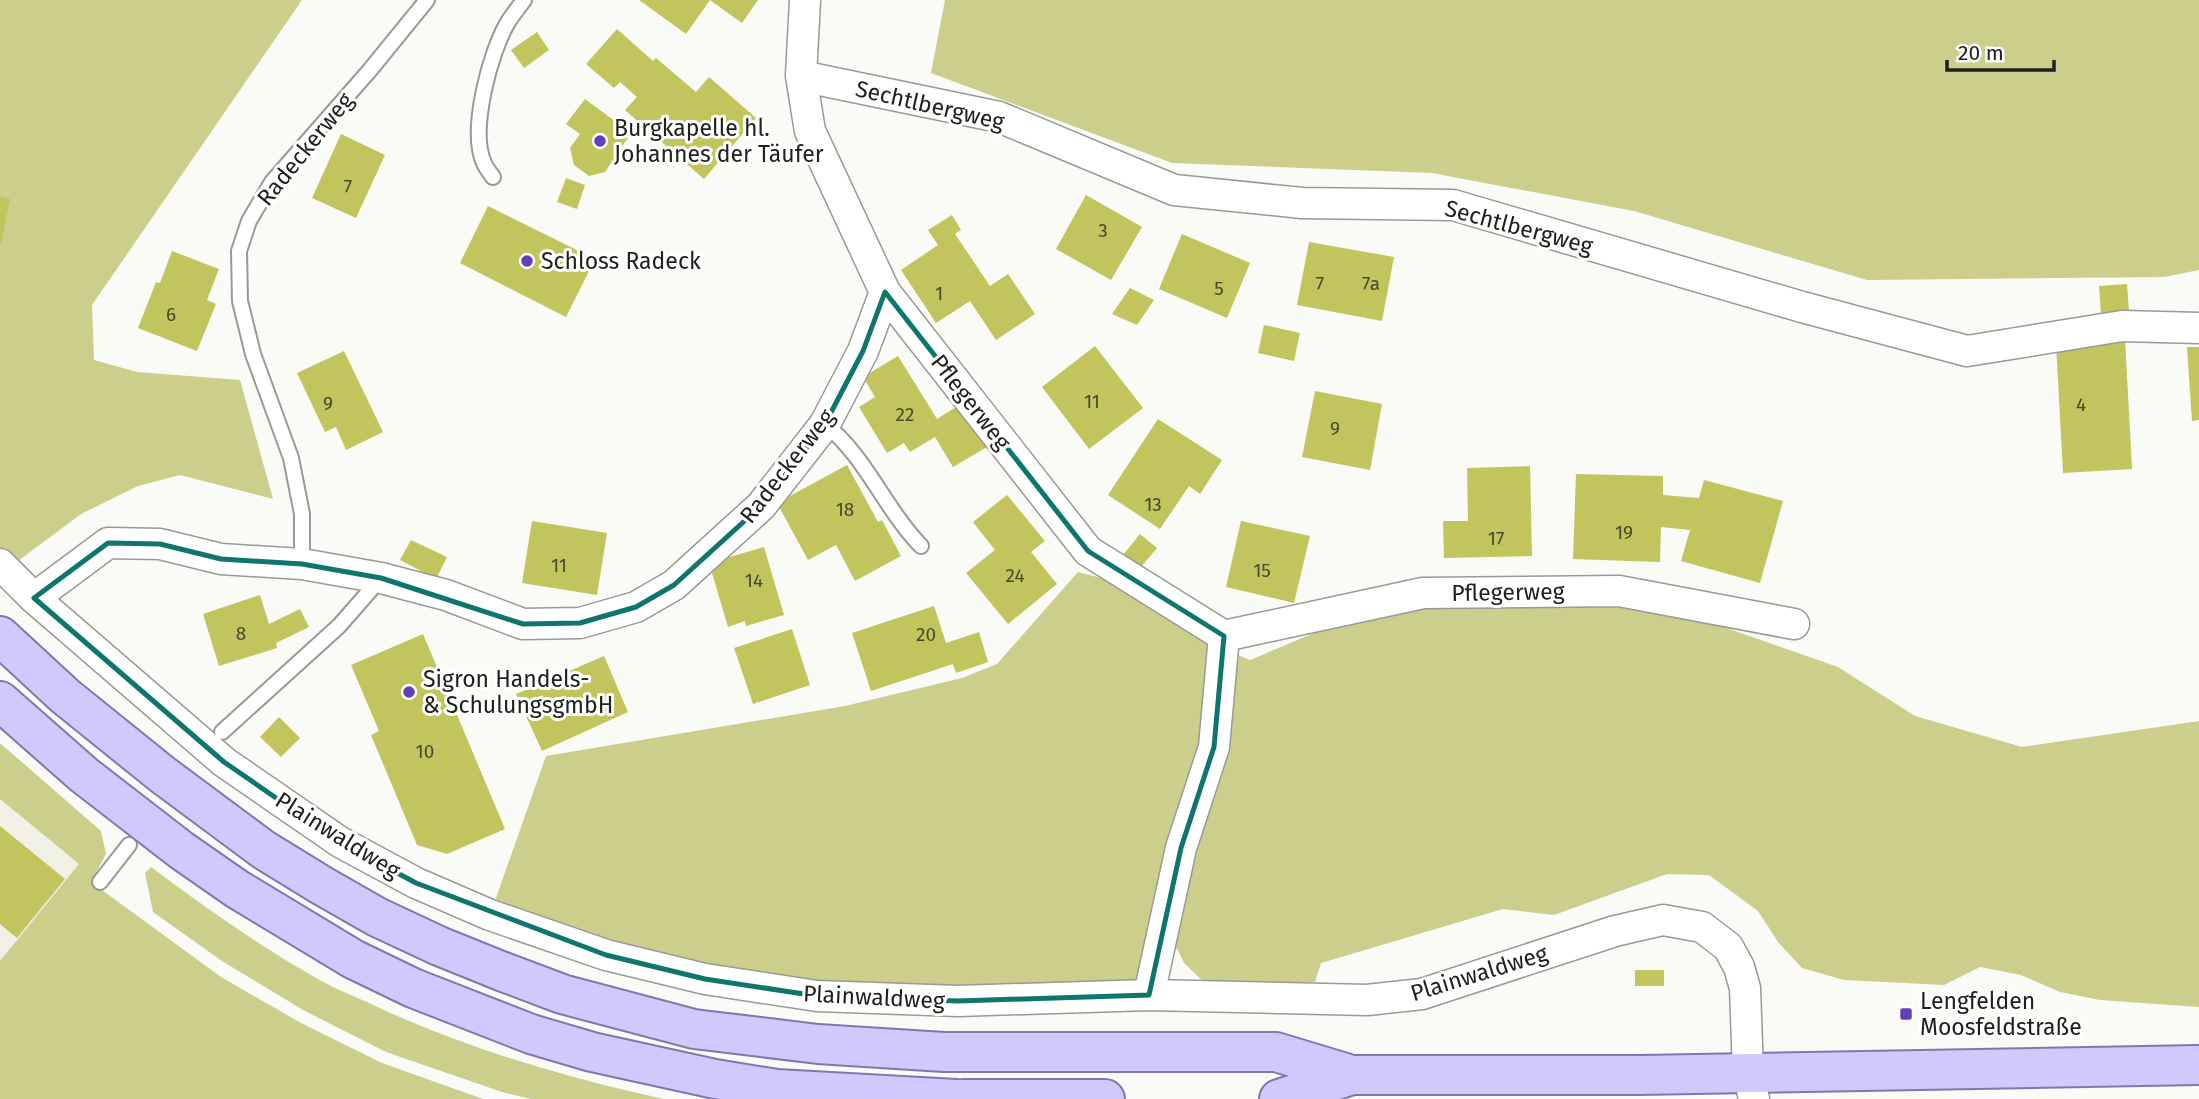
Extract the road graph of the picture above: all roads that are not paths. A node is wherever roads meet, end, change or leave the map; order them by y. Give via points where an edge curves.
1 (427, 0) edge
2 (524, 0) edge
3 (805, 0) edge
4 (801, 76) junction
5 (493, 177) dead end
6 (885, 292) junction
7 (2199, 328) edge
8 (825, 424) junction
9 (921, 546) dead end
10 (0, 564) edge
11 (302, 564) junction
12 (381, 578) junction
13 (34, 598) junction
14 (1794, 624) dead end
15 (0, 636) edge
16 (1224, 636) junction
17 (0, 701) edge
18 (222, 732) dead end
19 (129, 845) dead end
20 (100, 882) dead end
21 (1149, 995) junction
22 (2199, 1065) edge
23 (1352, 1075) junction
24 (1528, 1075) junction
25 (1745, 1090) edge
26 (956, 1099) edge
27 (964, 1099) edge
28 (1105, 1099) edge
29 (1279, 1099) edge
30 (1567, 1099) edge

1 - 11 lane, Radeckerweg via 272,182 249,221 239,251 240,301 253,354 291,458 302,514
2 - 5 lane via 494,54 482,97 479,143
3 - 4 street
4 - 6 street via 810,131
4 - 7 street, Sechtlbergweg via 999,117 1174,190 1302,203 1454,205 1967,351 2122,326
6 - 8 street, Radeckerweg via 863,351
6 - 16 street, Pflegerweg via 1088,551
8 - 9 lane via 850,447 905,530
8 - 12 street, Radeckerweg via 761,506 674,585 636,607 580,623 523,624 446,595
10 - 13 street, Plainwaldweg
11 - 12 street, Radeckerweg
11 - 13 street, Radeckerweg via 221,559 160,544 108,543
12 - 18 lane via 339,626
13 - 21 street, Plainwaldweg via 224,762 340,842 416,883 490,915 606,955 705,979 817,996 958,1001
14 - 16 street, Pflegerweg via 1619,591 1423,593
15 - 23 main road via 108,732 264,850 377,917 562,995 694,1029 757,1038 944,1052 1276,1052
16 - 21 street via 1214,747 1181,848
17 - 26 main road via 84,775 237,889 353,960 413,988 544,1038 715,1079 777,1089
19 - 20 lane
21 - 25 street, Plainwaldweg via 1367,1000 1422,993 1663,920 1702,926 1728,947 1745,988
22 - 25 main road
23 - 24 main road
23 - 29 main road
24 - 25 main road
24 - 30 main road
27 - 28 main road

